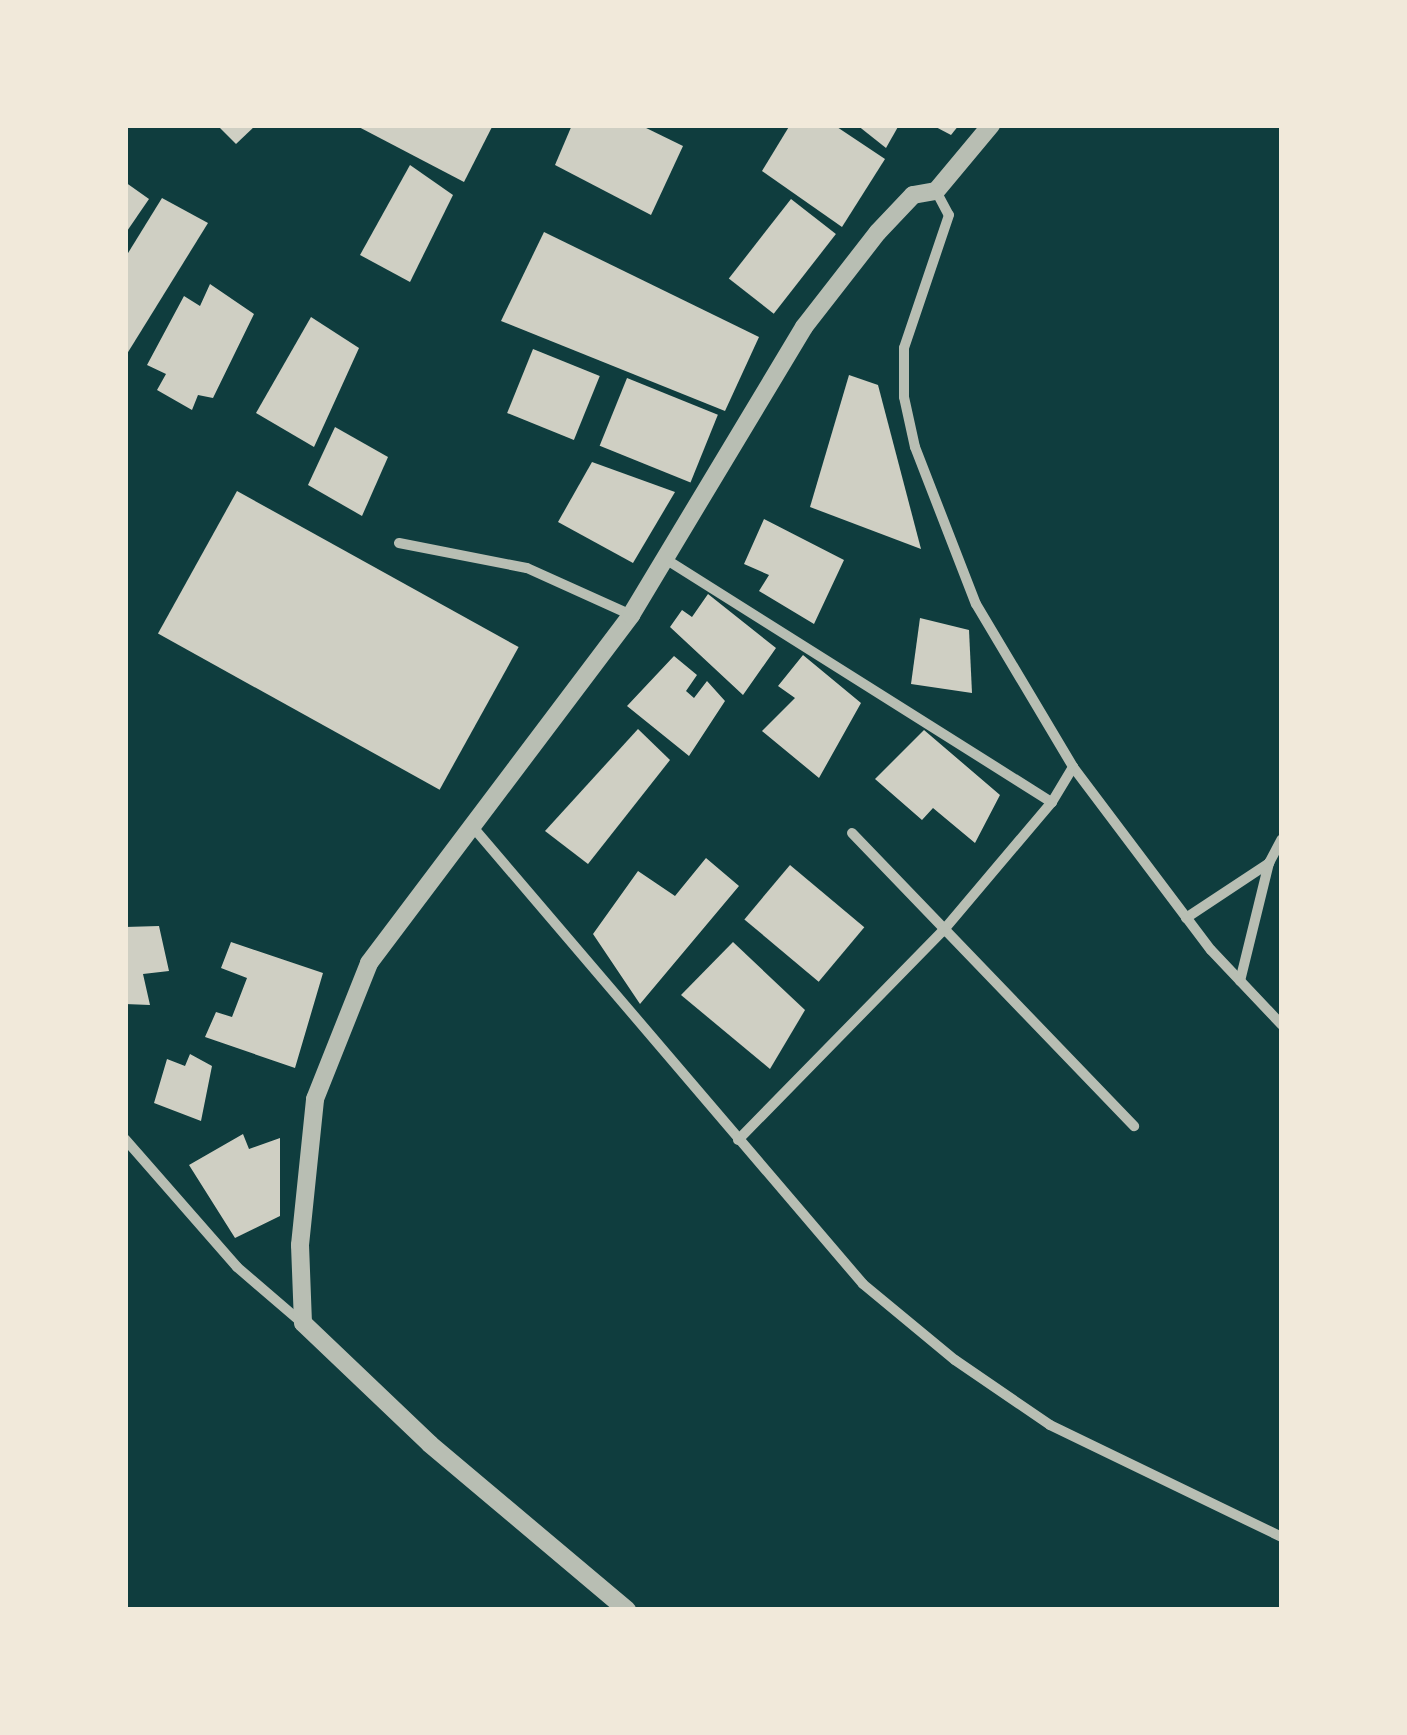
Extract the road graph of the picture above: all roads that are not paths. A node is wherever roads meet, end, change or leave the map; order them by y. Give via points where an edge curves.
1 (990, 125) edge
2 (936, 191) junction
3 (400, 543) dead end
4 (667, 560) junction
5 (631, 615) junction
6 (1073, 767) junction
7 (1052, 802) junction
8 (472, 826) junction
9 (852, 833) dead end
10 (1282, 839) edge
11 (1270, 863) junction
12 (1186, 918) junction
13 (942, 932) junction
14 (1240, 981) junction
15 (1282, 1025) edge
16 (1134, 1126) dead end
17 (125, 1139) edge
18 (738, 1140) junction
19 (303, 1324) junction
20 (1282, 1537) edge
21 (627, 1610) edge

1 - 2 street
2 - 4 street via 913,195 804,327
2 - 6 street via 949,214 904,348 904,397 915,447 976,604
3 - 5 street via 527,568
4 - 5 street
4 - 7 street
5 - 8 street
6 - 7 street
6 - 12 street
7 - 13 street
8 - 18 street
8 - 19 street via 368,963 315,1100 300,1245
9 - 13 street
10 - 11 street
11 - 12 street
11 - 14 street
12 - 14 street
13 - 16 street
13 - 18 street
14 - 15 street
17 - 19 street via 237,1267
18 - 20 street via 863,1284 955,1360 1050,1424
19 - 21 street via 430,1444

